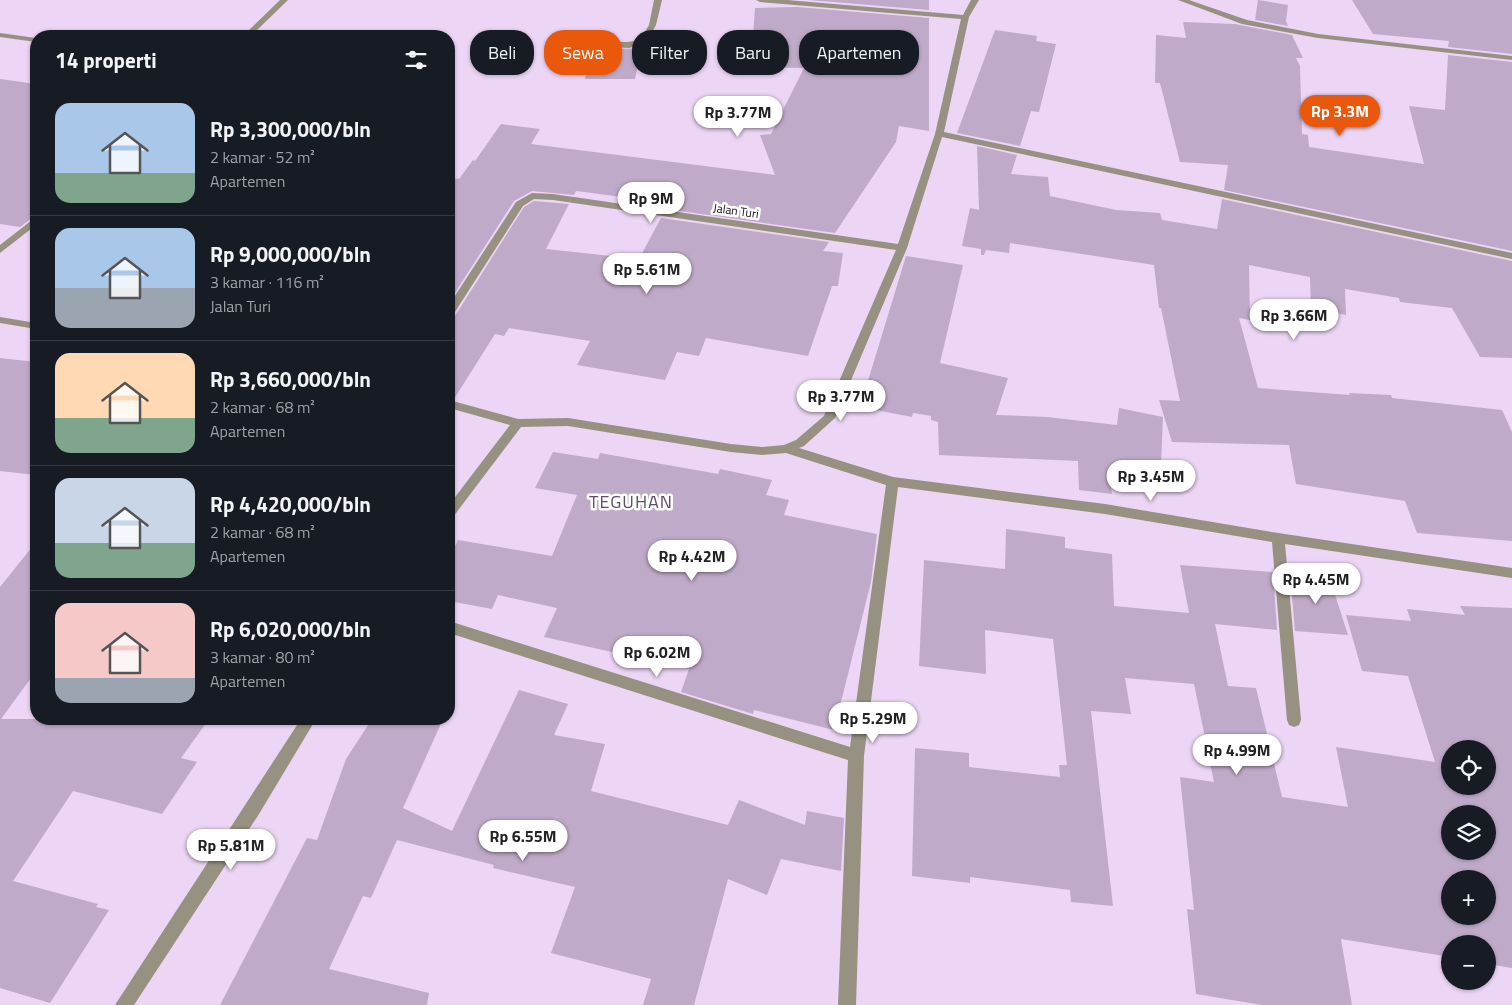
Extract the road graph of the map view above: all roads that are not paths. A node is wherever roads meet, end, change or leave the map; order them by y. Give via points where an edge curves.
1 (284, 0) edge
2 (658, 0) edge
3 (760, 0) edge
4 (975, 0) edge
5 (1182, 0) edge
6 (965, 17) junction
7 (253, 30) edge
8 (0, 35) edge
9 (30, 39) edge
10 (622, 47) edge
11 (1512, 58) edge
12 (939, 134) junction
13 (30, 225) edge
14 (902, 248) junction
15 (0, 250) edge
16 (1512, 256) edge
17 (455, 304) edge
18 (0, 320) edge
19 (30, 325) edge
20 (455, 406) edge
21 (518, 423) junction
22 (786, 449) junction
23 (893, 482) junction
24 (455, 506) edge
25 (1278, 538) junction
26 (1512, 573) edge
27 (455, 629) edge
28 (1294, 720) dead end
29 (305, 725) edge
30 (856, 756) junction
31 (124, 1005) edge
32 (847, 1005) edge

1 - 7 street
2 - 10 street via 652,32 636,44
3 - 6 street
4 - 6 street
5 - 11 street via 1246,22 1318,36
6 - 12 street
8 - 9 street
12 - 14 street
12 - 16 street
13 - 15 street
14 - 17 street, Jalan Turi via 532,196 519,204
14 - 22 street via 829,418 813,434
18 - 19 street
20 - 21 street
21 - 22 street via 568,422 732,448
21 - 24 street
22 - 23 street
23 - 25 street via 1106,508
23 - 30 street
25 - 26 street
25 - 28 street
27 - 30 street
29 - 31 street
30 - 32 street

